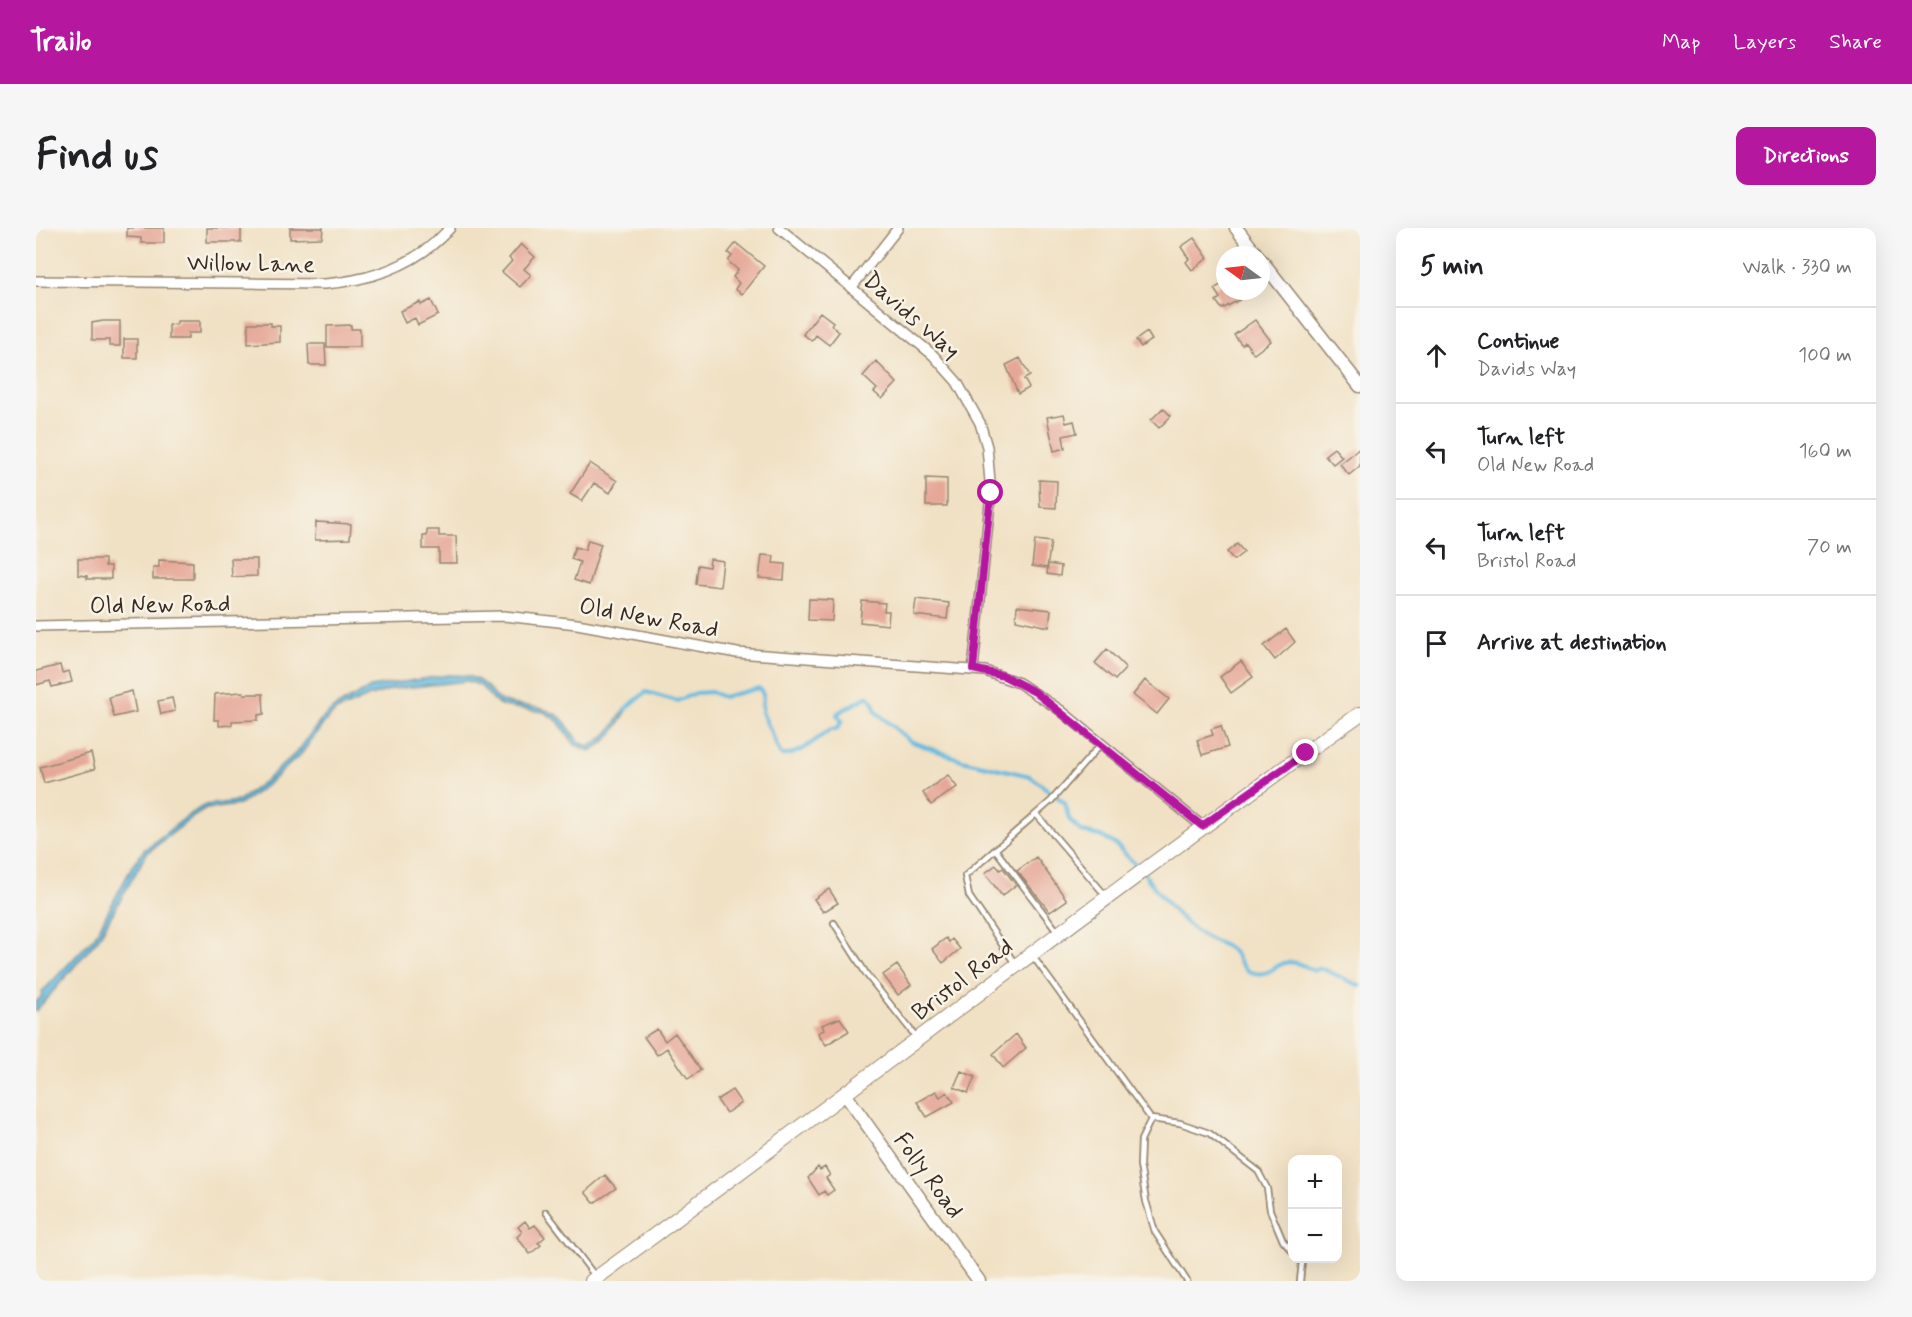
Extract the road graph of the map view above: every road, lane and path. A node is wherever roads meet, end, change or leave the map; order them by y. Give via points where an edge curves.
1 (450, 228) edge
2 (778, 228) edge
3 (898, 228) edge
4 (1236, 228) edge
5 (1250, 246) edge
6 (1270, 271) edge
7 (36, 281) edge
8 (851, 288) junction
9 (1360, 386) edge
10 (36, 626) edge
11 (973, 669) junction
12 (1360, 714) edge
13 (1101, 744) junction
14 (1036, 814) junction
15 (1202, 826) junction
16 (995, 849) junction
17 (1107, 898) junction
18 (834, 923) dead end
19 (1059, 935) junction
20 (1032, 955) junction
21 (1017, 966) junction
22 (918, 1040) junction
23 (845, 1094) junction
24 (1151, 1119) junction
25 (546, 1212) dead end
26 (1288, 1246) edge
27 (1302, 1263) edge
28 (594, 1279) edge
29 (979, 1281) edge
30 (1187, 1281) edge
31 (1300, 1281) edge

1 - 7 street, Willow Lane via 413,258 351,281 325,284
2 - 8 street, Davids Way
3 - 8 street
4 - 5 street
6 - 9 street
8 - 11 street, Davids Way via 950,373 970,402 983,433 991,470 991,493
10 - 11 street, Old New Road via 507,617 577,624 738,653
11 - 13 street, Old New Road via 1004,676 1026,687
12 - 15 main road, Bristol Road
13 - 14 lane
13 - 15 street, Old New Road
14 - 16 lane
14 - 17 lane
15 - 17 main road, Bristol Road
16 - 19 lane
16 - 21 lane via 964,876 969,896
17 - 19 main road, Bristol Road
18 - 22 lane via 867,975
19 - 20 main road, Bristol Road
20 - 21 main road, Bristol Road
20 - 24 lane
21 - 22 main road, Bristol Road
22 - 23 main road, Bristol Road
23 - 28 main road, Bristol Road
23 - 29 street, Folly Road
24 - 26 lane via 1209,1133 1258,1171 1267,1188 1270,1210
24 - 30 lane via 1141,1140 1140,1165 1146,1201 1155,1232
25 - 28 lane
27 - 31 lane

